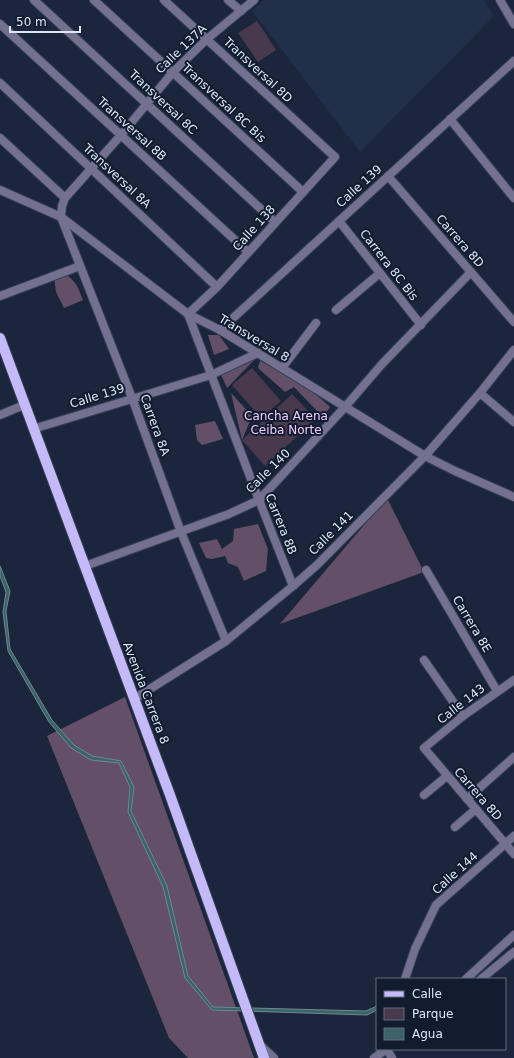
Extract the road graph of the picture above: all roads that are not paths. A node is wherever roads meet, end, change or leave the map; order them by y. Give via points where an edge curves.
1 (34, 0) edge
2 (94, 0) edge
3 (164, 0) edge
4 (228, 0) edge
5 (254, 0) edge
6 (500, 0) edge
7 (241, 11) junction
8 (0, 24) edge
9 (514, 24) edge
10 (207, 40) junction
11 (514, 61) edge
12 (173, 72) junction
13 (0, 83) edge
14 (146, 103) junction
15 (450, 119) junction
16 (121, 135) junction
17 (0, 138) edge
18 (335, 157) joint
19 (92, 168) junction
20 (388, 176) junction
21 (0, 190) edge
22 (303, 192) junction
23 (65, 198) junction
24 (514, 198) edge
25 (61, 217) junction
26 (339, 221) junction
27 (275, 222) junction
28 (248, 252) junction
29 (80, 266) junction
30 (471, 272) junction
31 (380, 273) junction
32 (217, 287) junction
33 (0, 296) edge
34 (336, 310) dead end
35 (188, 314) junction
36 (514, 322) edge
37 (316, 323) dead end
38 (420, 325) junction
39 (220, 330) junction
40 (0, 338) edge
41 (514, 350) edge
42 (258, 353) junction
43 (282, 368) junction
44 (211, 375) junction
45 (480, 392) junction
46 (132, 398) junction
47 (24, 405) junction
48 (345, 408) junction
49 (0, 416) edge
50 (514, 422) edge
51 (33, 429) junction
52 (425, 456) junction
53 (514, 497) edge
54 (258, 500) junction
55 (181, 532) junction
56 (84, 566) junction
57 (426, 570) dead end
58 (293, 586) junction
59 (226, 641) junction
60 (424, 660) dead end
61 (514, 680) edge
62 (498, 691) junction
63 (134, 699) junction
64 (462, 716) junction
65 (424, 748) joint
66 (512, 762) edge
67 (447, 776) junction
68 (424, 795) dead end
69 (467, 799) junction
70 (476, 809) junction
71 (455, 827) dead end
72 (514, 836) edge
73 (505, 844) junction
74 (514, 854) edge
75 (514, 935) edge
76 (514, 952) edge
77 (487, 960) junction
78 (494, 968) junction
79 (405, 978) edge
80 (467, 978) edge
81 (482, 978) edge
82 (259, 1045) junction
83 (387, 1053) edge
84 (264, 1058) edge
85 (274, 1058) edge
86 (374, 1058) edge

1 - 14 street, Transversal 8C
2 - 12 street, Transversal 8C Bis
3 - 10 street, Transversal 8D
4 - 7 street
5 - 7 street, Calle 137A
6 - 9 street
7 - 10 street, Calle 137A
8 - 16 street, Transversal 8B
10 - 12 street, Calle 137A
10 - 18 street, Transversal 8D
11 - 15 street, Calle 139
12 - 14 street, Calle 137A
12 - 22 street, Transversal 8C Bis
13 - 19 street, Transversal 8A
14 - 16 street, Calle 137A
14 - 27 street, Transversal 8C
15 - 20 street, Calle 139
15 - 24 street
16 - 19 street, Calle 137A
16 - 28 street, Transversal 8B
17 - 23 street
18 - 22 street, Calle 138
19 - 23 street, Calle 137A
19 - 32 street, Transversal 8A
20 - 26 street, Calle 139
20 - 30 street, Carrera 8D
21 - 25 street, Transversal 8
22 - 27 street, Calle 138
23 - 25 street
25 - 29 street, Carrera 8A
25 - 35 street, Transversal 8
26 - 31 street, Carrera 8C Bis
26 - 39 street, Calle 139
27 - 28 street, Calle 138
28 - 32 street, Calle 138
29 - 33 street
29 - 46 street, Carrera 8A
30 - 36 street, Carrera 8D
30 - 38 street, Calle 140
31 - 34 street
31 - 38 street, Carrera 8C Bis
32 - 35 street, Calle 138
35 - 39 street, Transversal 8
35 - 44 street, Carrera 8B
37 - 43 street
38 - 48 street, Calle 140 via 382,364
39 - 42 street, Transversal 8
40 - 47 main road, Avenida Carrera 8
41 - 45 street, Calle 141
42 - 43 street, Transversal 8
42 - 44 street, Calle 139
43 - 48 street, Transversal 8
44 - 46 street, Calle 139
44 - 54 street, Carrera 8B
45 - 50 street
45 - 52 street, Calle 141
46 - 51 street, Calle 139
46 - 55 street, Carrera 8A
47 - 49 street
47 - 51 main road, Avenida Carrera 8
48 - 52 street, Transversal 8
48 - 54 street, Calle 140
51 - 56 main road, Avenida Carrera 8
52 - 53 street, Transversal 8
52 - 58 street, Calle 141
54 - 55 street, Calle 140 via 235,512
54 - 58 street, Carrera 8B
55 - 56 street, Calle 140
55 - 59 street, Carrera 8A
56 - 63 main road, Avenida Carrera 8
57 - 62 street, Carrera 8E
58 - 59 street, Calle 141
59 - 63 street, Calle 141
60 - 64 street
61 - 62 street, Calle 143
62 - 64 street, Calle 143
63 - 82 main road, Avenida Carrera 8
64 - 65 street, Calle 143
65 - 67 street, Carrera 8D
66 - 69 street
67 - 68 street
67 - 69 street, Carrera 8D
69 - 70 street, Carrera 8D
70 - 71 street
70 - 73 street, Carrera 8D
72 - 73 street, Calle 144
73 - 74 street, Carrera 8D
73 - 79 street, Calle 144 via 436,906 414,948
75 - 77 street
76 - 78 street
77 - 78 street
77 - 80 street
78 - 81 street
82 - 84 main road, Avenida Carrera 8
82 - 85 street
83 - 86 street

